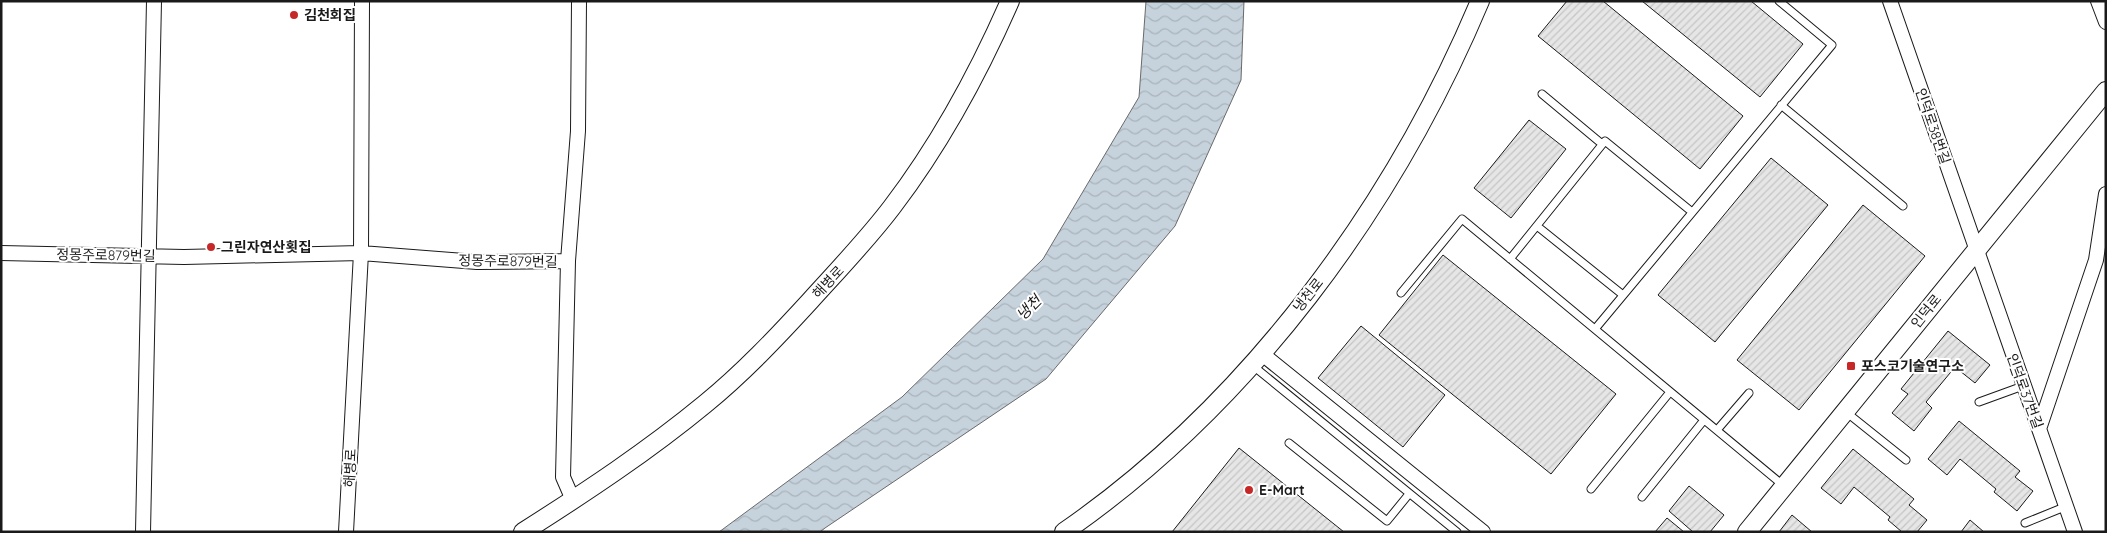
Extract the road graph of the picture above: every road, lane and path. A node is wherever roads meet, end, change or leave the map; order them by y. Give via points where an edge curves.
1 (154, 1) edge
2 (362, 1) edge
3 (578, 1) edge
4 (1010, 1) edge
5 (1480, 1) edge
6 (1779, 1) edge
7 (1890, 1) edge
8 (2098, 1) edge
9 (2106, 22) edge
10 (2106, 91) edge
11 (1542, 94) dead end
12 (1781, 105) junction
13 (1602, 144) junction
14 (2106, 194) edge
15 (1903, 206) dead end
16 (1692, 212) junction
17 (1537, 226) junction
18 (1976, 250) junction
19 (1, 253) edge
20 (361, 253) junction
21 (149, 256) junction
22 (1510, 259) junction
23 (568, 261) junction
24 (2101, 261) edge
25 (1401, 293) dead end
26 (1623, 295) junction
27 (1595, 329) junction
28 (1256, 358) junction
29 (2023, 386) junction
30 (1670, 392) junction
31 (1749, 393) dead end
32 (1979, 402) dead end
33 (1846, 411) junction
34 (1704, 420) junction
35 (2039, 429) junction
36 (1717, 430) junction
37 (1289, 443) dead end
38 (1906, 460) dead end
39 (1785, 486) junction
40 (1591, 489) dead end
41 (1409, 494) junction
42 (1642, 497) dead end
43 (573, 500) junction
44 (2068, 506) junction
45 (2025, 524) dead end
46 (143, 532) edge
47 (346, 532) edge
48 (524, 532) edge
49 (1064, 532) edge
50 (1457, 532) edge
51 (1483, 532) edge
52 (1747, 532) edge
53 (2075, 532) edge

1 - 21 street
2 - 20 street
3 - 23 street, 정몽주로879번길 via 578,130
4 - 43 street, 해병로 via 980,65 939,139 866,239 790,323 732,380 679,425
5 - 28 street, 냉천로 via 1435,98 1388,182 1342,249
6 - 12 lane via 1832,45
7 - 18 street, 인덕로38번길
8 - 9 street
10 - 18 street, 인덕로
11 - 13 lane
12 - 15 lane
12 - 16 lane
13 - 16 lane via 1605,141
13 - 17 lane
14 - 24 street
16 - 26 lane
17 - 22 lane
17 - 26 lane
18 - 29 street, 인덕로37번길
18 - 33 street, 인덕로
19 - 21 street, 정몽주로879번길
20 - 21 street, 정몽주로879번길
20 - 23 street, 정몽주로879번길 via 477,262
20 - 47 street, 해병로
21 - 46 street
22 - 25 lane via 1462,219
22 - 27 lane
23 - 43 street via 564,477
24 - 35 street
26 - 27 lane
27 - 30 lane
28 - 41 lane
28 - 49 street, 냉천로 via 1151,465
28 - 51 street
29 - 32 lane
29 - 35 street, 인덕로37번길
30 - 34 lane
30 - 40 lane
31 - 36 lane
33 - 38 lane
33 - 39 street, 인덕로
34 - 36 lane
34 - 42 lane
35 - 44 street, 인덕로37번길
36 - 39 lane
37 - 41 lane via 1387,521
39 - 52 street, 인덕로
41 - 50 lane
43 - 48 street, 해병로
44 - 45 lane
44 - 53 street, 인덕로37번길

